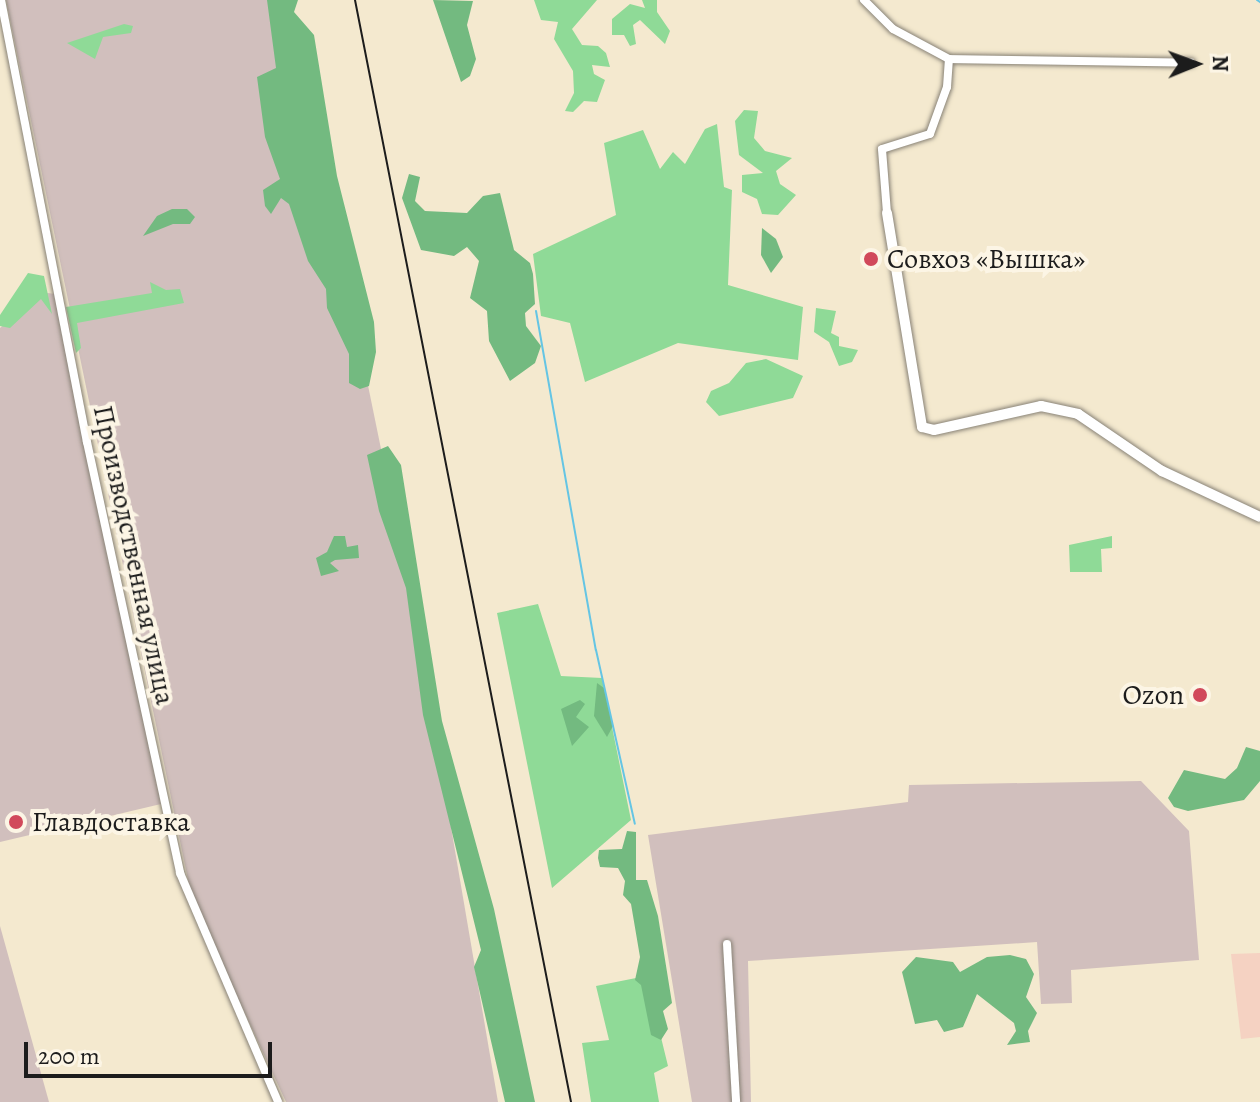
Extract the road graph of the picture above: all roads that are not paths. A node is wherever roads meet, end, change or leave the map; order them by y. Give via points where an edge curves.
1 (1, 0) edge
2 (864, 0) edge
3 (949, 59) junction
4 (1191, 63) dead end
5 (887, 213) joint
6 (1260, 517) edge
7 (727, 944) dead end
8 (278, 1102) edge
9 (736, 1102) edge

1 - 8 street, Производственная улица via 87,442 180,873
2 - 3 street via 893,29
3 - 4 street
3 - 5 street via 947,87 930,134 882,149
5 - 6 street via 922,427 934,430 1041,406 1078,414 1162,471
7 - 9 street

